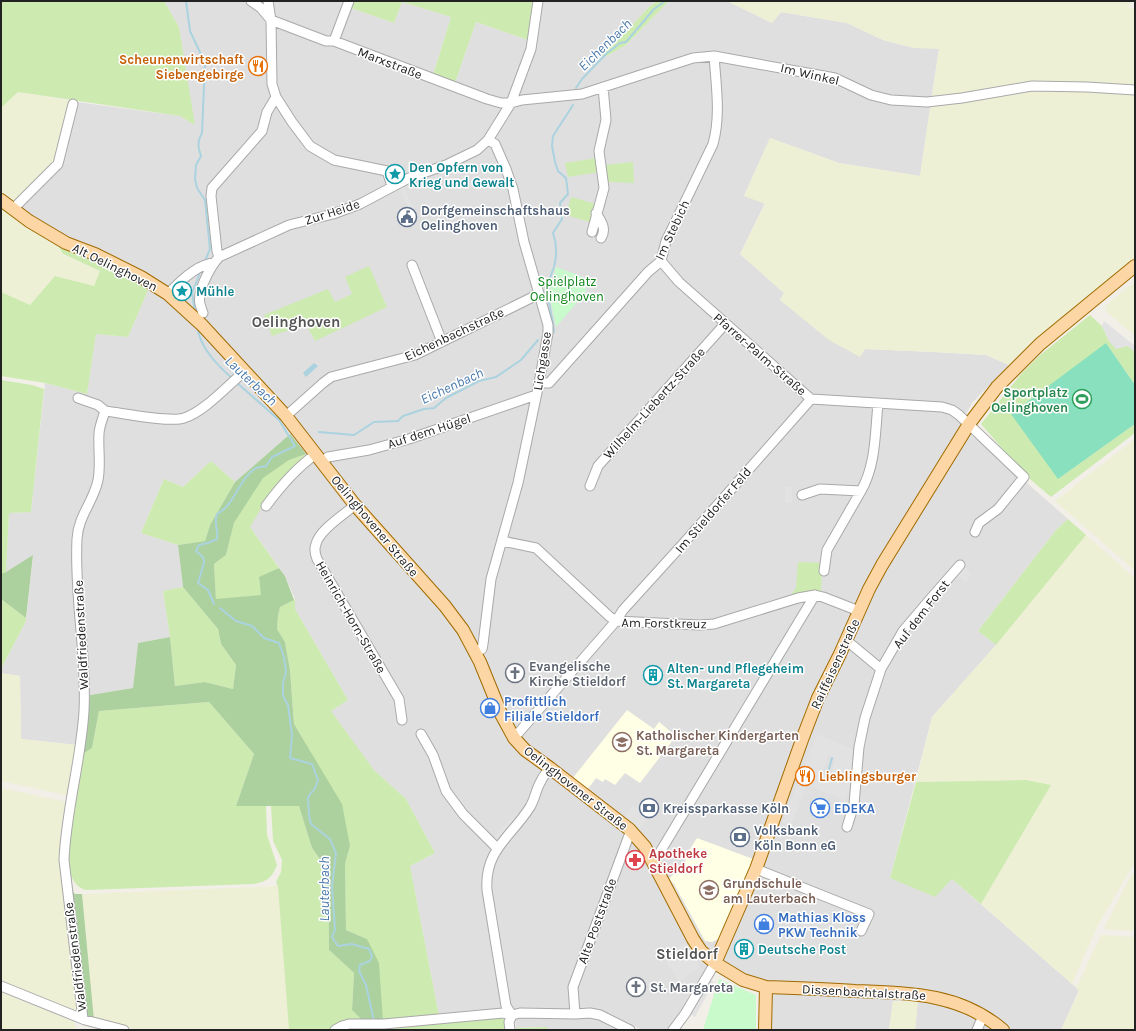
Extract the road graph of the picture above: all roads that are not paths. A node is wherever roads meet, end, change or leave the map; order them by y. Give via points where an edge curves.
1 (251, 1) edge
2 (268, 1) edge
3 (349, 1) edge
4 (538, 1) edge
5 (271, 20) junction
6 (334, 42) junction
7 (714, 56) junction
8 (603, 87) junction
9 (1135, 90) edge
10 (276, 97) junction
11 (511, 103) junction
12 (73, 104) dead end
13 (488, 140) junction
14 (392, 186) junction
15 (1, 200) edge
16 (13, 209) junction
17 (596, 213) junction
18 (592, 232) dead end
19 (601, 238) dead end
20 (214, 261) junction
21 (661, 261) junction
22 (412, 265) dead end
23 (1135, 266) edge
24 (168, 294) junction
25 (540, 294) junction
26 (203, 319) junction
27 (725, 324) junction
28 (442, 342) junction
29 (239, 377) junction
30 (539, 383) junction
31 (536, 395) junction
32 (78, 398) dead end
33 (811, 399) junction
34 (878, 404) junction
35 (105, 411) junction
36 (286, 416) junction
37 (970, 424) junction
38 (319, 458) junction
39 (590, 486) dead end
40 (861, 491) junction
41 (802, 495) dead end
42 (355, 505) junction
43 (266, 506) dead end
44 (975, 532) dead end
45 (502, 541) junction
46 (960, 565) dead end
47 (824, 571) dead end
48 (815, 595) junction
49 (859, 611) junction
50 (616, 621) junction
51 (846, 640) junction
52 (475, 652) junction
53 (881, 670) junction
54 (402, 720) dead end
55 (421, 734) dead end
56 (514, 738) junction
57 (550, 768) junction
58 (847, 827) dead end
59 (631, 830) junction
60 (497, 848) junction
61 (654, 862) junction
62 (756, 869) junction
63 (861, 932) dead end
64 (715, 963) junction
65 (1, 986) edge
66 (766, 987) junction
67 (575, 1014) junction
68 (512, 1015) junction
69 (983, 1016) junction
70 (83, 1019) junction
71 (124, 1030) edge
72 (335, 1030) edge
73 (510, 1030) edge
74 (630, 1030) edge
75 (673, 1030) edge
76 (765, 1030) edge
77 (977, 1030) edge
78 (1003, 1030) edge

1 - 5 street
2 - 5 street
3 - 6 street
4 - 11 street, Zur Heide via 531,49
5 - 6 street, Marxstraße
5 - 10 street via 272,84
6 - 11 street, Marxstraße via 487,99
7 - 8 street, Im Winkel via 693,58
7 - 9 street, Im Winkel via 835,78 871,95 891,100 927,102 1032,86
7 - 21 street, Im Stebich via 717,131 666,241
8 - 11 street, Im Winkel via 582,94
8 - 17 street via 606,120 599,151 604,188
10 - 14 street via 310,146 334,160 388,172
10 - 20 street via 267,112 262,131 212,188 217,251
11 - 13 street, Zur Heide
12 - 16 street via 58,164
13 - 14 street, Zur Heide via 477,150 446,165
13 - 25 street, Lichgasse via 495,144 506,168
14 - 20 street, Zur Heide via 360,204 289,225
15 - 16 main road, Alt Oelinghoven
16 - 24 main road, Alt Oelinghoven via 66,242 130,271
17 - 18 street
17 - 19 street via 603,226 604,234
20 - 24 street, Zur Heide via 195,270
20 - 26 street via 200,291
21 - 27 street, Pfarrer-Palm-Straße via 678,282
21 - 30 street, Im Stebich via 648,272 549,383
22 - 28 street
23 - 37 main road, Raiffeisenstraße via 1040,344 997,387
24 - 26 main road, Alt Oelinghoven via 188,311
25 - 28 street, Eichenbachstraße
25 - 30 street, Lichgasse via 548,333
26 - 29 main road, Alt Oelinghoven
27 - 33 street, Pfarrer-Palm-Straße
27 - 39 street, Wilhelm-Liebertz-Straße via 598,466
28 - 36 street, Eichenbachstraße via 415,355 331,376
29 - 35 street via 210,402 183,419
29 - 36 main road, Alt Oelinghoven
30 - 31 street, Lichgasse
31 - 38 street, Auf dem Hügel via 409,439 369,450
31 - 45 street, Lichgasse via 518,483
32 - 35 street via 98,405
33 - 34 street, Pfarrer-Palm-Straße
33 - 50 street, Im Stieldorfer Feld via 623,610
34 - 37 street, Pfarrer-Palm-Straße via 942,407 952,410
34 - 40 street via 872,463
35 - 70 street, Waldfriedenstraße via 99,433 98,480 81,519 77,539 84,711 80,756 64,846
36 - 38 main road, Alt Oelinghoven
37 - 44 street, Pfarrer-Palm-Straße via 1024,477 998,509 980,523
37 - 49 main road, Raiffeisenstraße via 882,565
38 - 42 main road, Oelinghovener Straße
38 - 43 street, Auf dem Hügel via 306,460
40 - 41 street via 820,489
40 - 47 street via 827,550
42 - 52 main road, Oelinghovener Straße via 445,606
42 - 54 street, Heinrich-Horn-Straße via 320,534 316,542 316,559 398,699
45 - 50 street via 536,548
45 - 52 street, Lichgasse via 491,579 482,649
46 - 53 street, Auf dem Forst via 903,631
48 - 49 street, Am Forstkreuz
48 - 50 street, Am Forstkreuz via 714,624
48 - 61 street
49 - 51 main road, Raiffeisenstraße
50 - 56 street, Am Forstkreuz
51 - 53 street
51 - 62 main road, Raiffeisenstraße via 805,730
52 - 56 main road, Oelinghovener Straße
53 - 58 street, Auf dem Forst via 865,718 859,746 854,804
55 - 60 street via 433,755 446,792 463,814
56 - 57 main road, Oelinghovener Straße via 525,750
57 - 59 main road, Oelinghovener Straße
57 - 60 street via 540,781 532,804 523,818
59 - 61 main road, Oelinghovener Straße
59 - 67 street, Alte Poststraße via 573,987
60 - 68 street via 487,871 486,881 506,1006
61 - 64 main road, Oelinghovener Straße via 693,939 701,951
62 - 63 street via 868,914
62 - 64 main road, Raiffeisenstraße
64 - 66 main road, Oelinghovener Straße via 743,980
64 - 75 street
65 - 70 street
66 - 69 main road, Dissenbachtalstraße via 912,993 943,999
66 - 76 main road
67 - 68 street
67 - 74 street via 600,1015
68 - 72 street via 502,1012 384,1024 349,1024
68 - 73 street via 509,1022
69 - 77 street
69 - 78 main road, Dissenbachtalstraße
70 - 71 street

